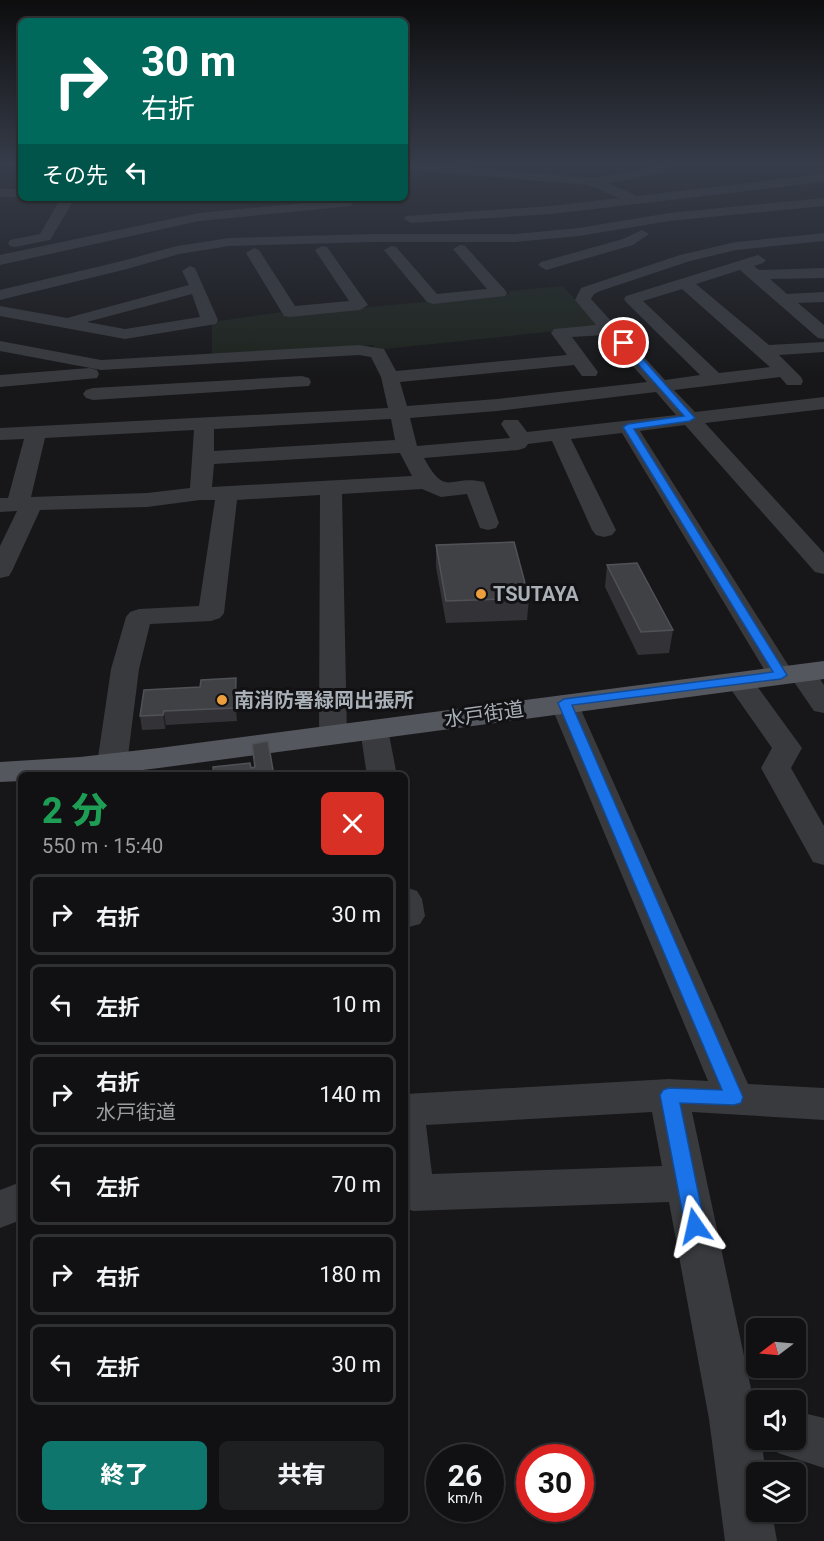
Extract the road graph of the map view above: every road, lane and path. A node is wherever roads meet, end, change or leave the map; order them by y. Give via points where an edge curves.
1 (45, 237) edge
2 (107, 237) edge
3 (181, 237) edge
4 (224, 237) edge
5 (385, 237) edge
6 (516, 237) junction
7 (635, 237) edge
8 (824, 237) edge
9 (699, 242) dead end
10 (392, 244) junction
11 (0, 247) edge
12 (460, 249) junction
13 (240, 250) junction
14 (322, 250) junction
15 (719, 250) junction
16 (107, 252) dead end
17 (824, 253) edge
18 (0, 260) edge
19 (186, 263) junction
20 (546, 264) junction
21 (742, 264) junction
22 (42, 268) dead end
23 (824, 273) edge
24 (758, 275) junction
25 (560, 278) dead end
26 (64, 280) junction
27 (684, 282) junction
28 (198, 288) junction
29 (0, 295) edge
30 (824, 297) edge
31 (782, 298) junction
32 (0, 310) edge
33 (65, 322) junction
34 (611, 329) junction
35 (824, 334) edge
36 (0, 346) edge
37 (824, 347) edge
38 (765, 351) junction
39 (300, 354) junction
40 (578, 359) junction
41 (97, 369) junction
42 (785, 371) junction
43 (390, 377) junction
44 (714, 379) junction
45 (0, 381) edge
46 (302, 382) junction
47 (663, 386) junction
48 (607, 393) junction
49 (93, 394) junction
50 (819, 403) edge
51 (497, 405) junction
52 (398, 412) junction
53 (308, 417) junction
54 (690, 418) junction
55 (204, 424) junction
56 (628, 427) junction
57 (90, 429) junction
58 (36, 432) junction
59 (0, 434) edge
60 (559, 435) junction
61 (521, 439) junction
62 (409, 449) junction
63 (204, 458) junction
64 (426, 482) junction
65 (331, 488) junction
66 (201, 493) junction
67 (227, 494) junction
68 (16, 505) edge
69 (488, 523) dead end
70 (604, 530) dead end
71 (824, 567) edge
72 (0, 571) edge
73 (802, 672) edge
74 (739, 681) junction
75 (564, 703) junction
76 (824, 705) edge
77 (374, 729) junction
78 (333, 735) junction
79 (112, 764) junction
80 (0, 772) edge
81 (381, 772) edge
82 (824, 854) edge
83 (669, 1095) junction
84 (734, 1097) junction
85 (824, 1104) edge
86 (408, 1111) edge
87 (408, 1142) edge
88 (687, 1183) junction
89 (18, 1202) edge
90 (0, 1209) edge
91 (744, 1422) edge
92 (806, 1439) edge
93 (824, 1443) edge
94 (751, 1541) edge

1 - 11 street
2 - 18 street
3 - 16 street
4 - 13 street
5 - 10 street
6 - 10 street
6 - 12 street
6 - 20 street
7 - 20 street
8 - 15 street
9 - 15 street
10 - 12 street
10 - 12 street via 433,299 499,293
10 - 13 street
10 - 14 street
13 - 14 street
13 - 14 street via 290,312 360,305
13 - 19 street
13 - 26 street via 177,250
15 - 34 street via 579,296
17 - 21 street
19 - 28 street
19 - 32 street
20 - 25 street
21 - 24 street
21 - 27 street
22 - 26 street
23 - 24 street
24 - 31 street
26 - 29 street
27 - 38 street
27 - 44 street via 632,299
28 - 33 street
28 - 33 street via 210,320 125,334
30 - 31 street
31 - 35 street
32 - 33 street
34 - 40 street via 560,333
34 - 47 street
36 - 41 street
37 - 38 street
38 - 42 street
39 - 41 street
39 - 43 street via 360,350 378,353
39 - 46 street
40 - 43 street
40 - 48 street
41 - 45 street
41 - 49 street
42 - 44 street
42 - 50 street
43 - 52 street
44 - 47 street
46 - 49 street
46 - 53 street
47 - 48 street
47 - 54 street
48 - 51 street
49 - 57 street
50 - 54 street
51 - 52 street
51 - 61 street
52 - 53 street
52 - 62 street
53 - 55 street
54 - 56 street
54 - 71 street
55 - 57 street
55 - 63 street
56 - 60 street
56 - 73 street
57 - 58 street
58 - 59 street
58 - 68 street
60 - 61 street
60 - 70 street
61 - 62 street via 518,444
62 - 63 street
62 - 64 street
63 - 66 street
64 - 65 street
64 - 69 street via 441,490 476,488
65 - 67 street
65 - 78 street
66 - 67 street
66 - 68 street via 147,500
67 - 79 street via 210,613 139,618 125,669
68 - 72 street
73 - 74 main road, 水戸街道
73 - 76 street
74 - 75 main road, 水戸街道
74 - 82 street via 788,748 776,768
75 - 77 main road, 水戸街道
75 - 84 street
77 - 78 main road, 水戸街道
77 - 81 street
78 - 79 main road, 水戸街道
79 - 80 main road, 水戸街道
83 - 84 street
83 - 86 street
83 - 88 street
84 - 85 street
87 - 88 street via 413,1193
88 - 91 street
89 - 90 street
91 - 94 street
92 - 93 street

